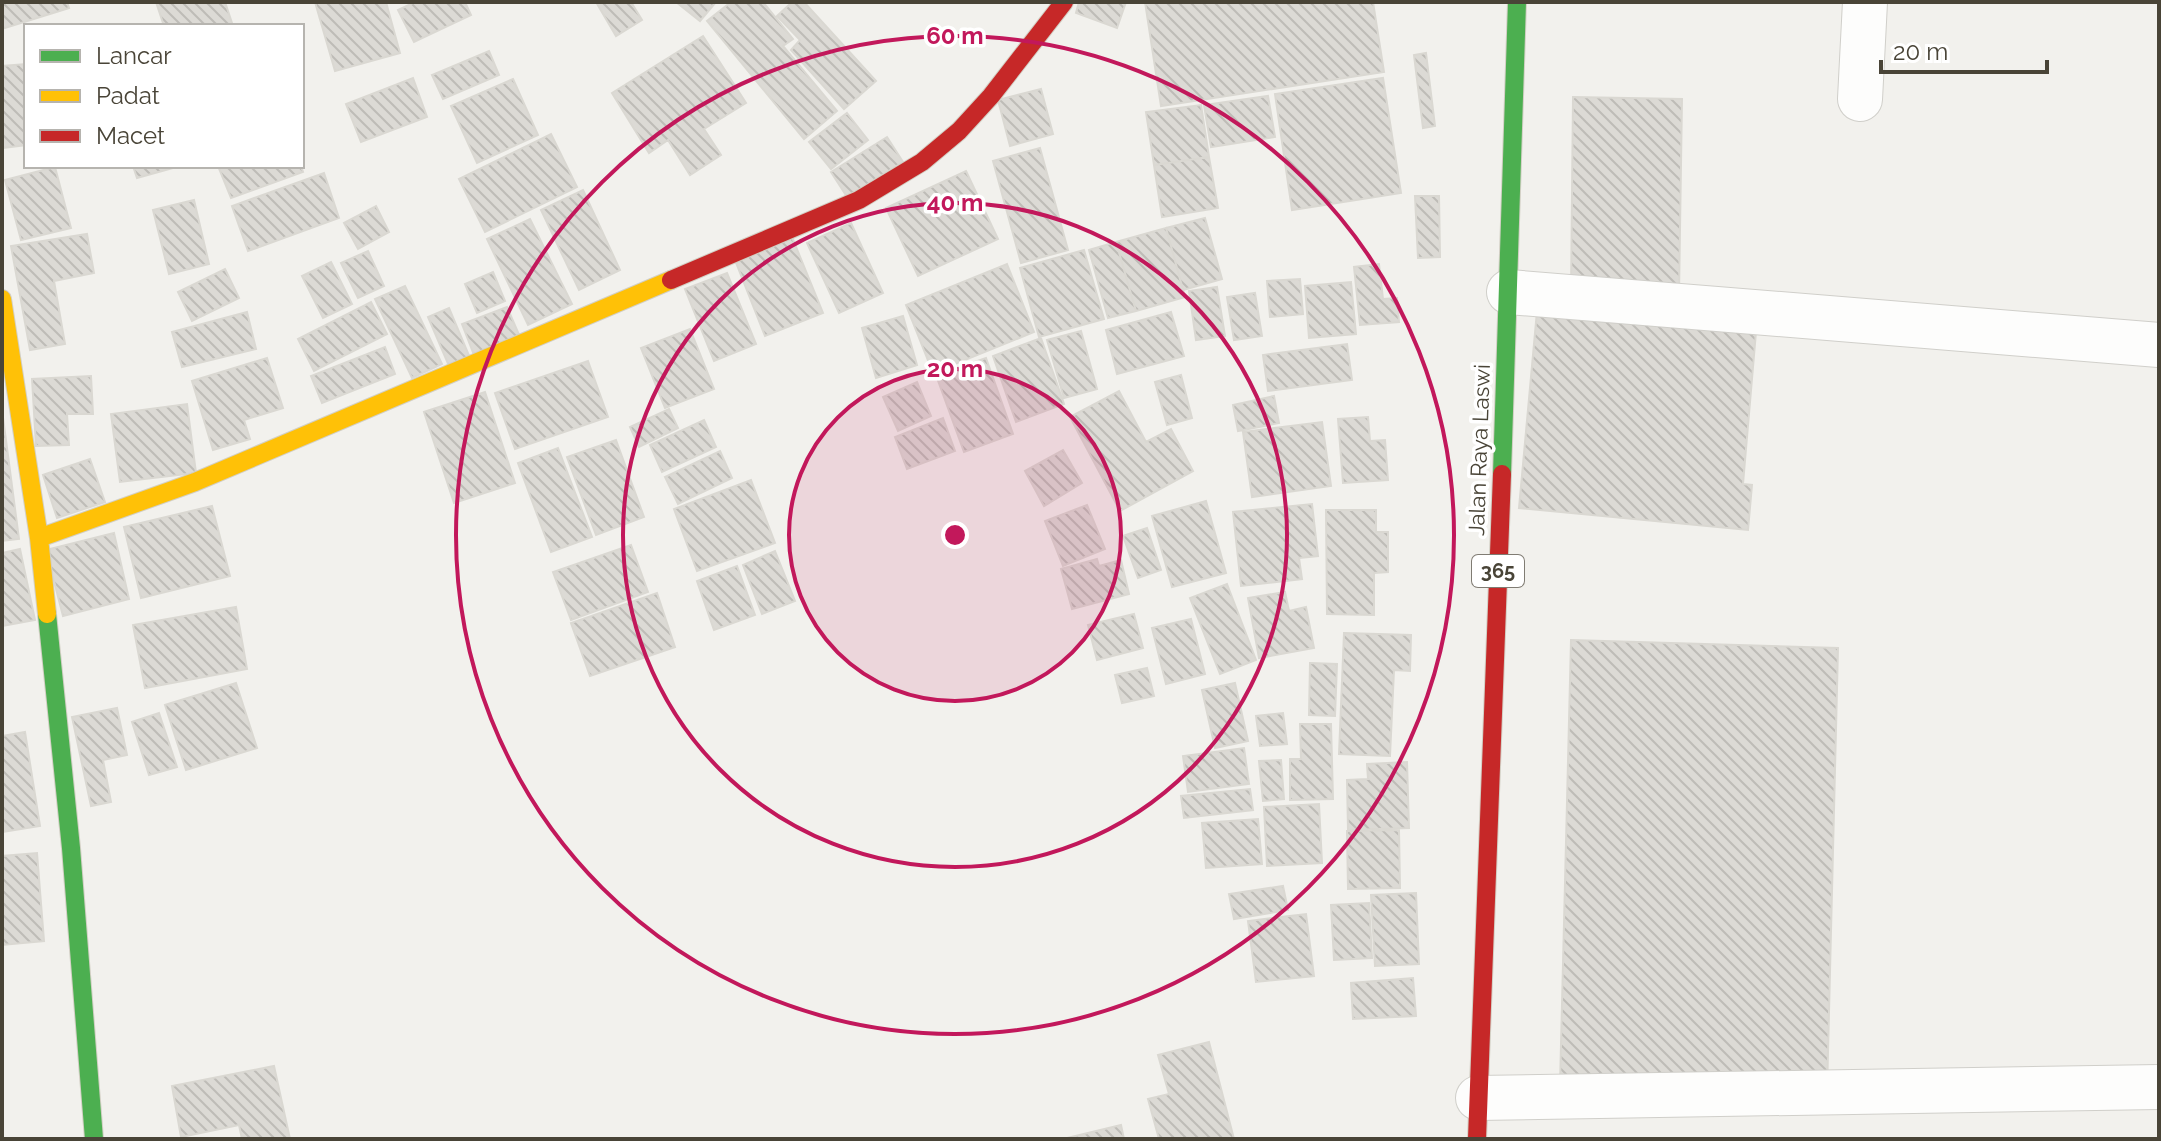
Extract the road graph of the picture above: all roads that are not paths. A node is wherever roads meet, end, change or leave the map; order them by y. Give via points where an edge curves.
1 (1064, 2) edge
2 (1517, 2) edge
3 (1865, 2) edge
4 (1860, 99) dead end
5 (1509, 292) junction
6 (2, 299) edge
7 (2159, 345) edge
8 (39, 538) junction
9 (2159, 1087) edge
10 (1478, 1118) edge
11 (94, 1139) edge

1 - 8 street via 966,124 902,176 859,200 195,482
2 - 5 street, Jalan Raya Laswi / 365
3 - 4 street
5 - 7 street
5 - 10 street, Jalan Raya Laswi / 365
6 - 8 street
8 - 11 street
9 - 10 street

